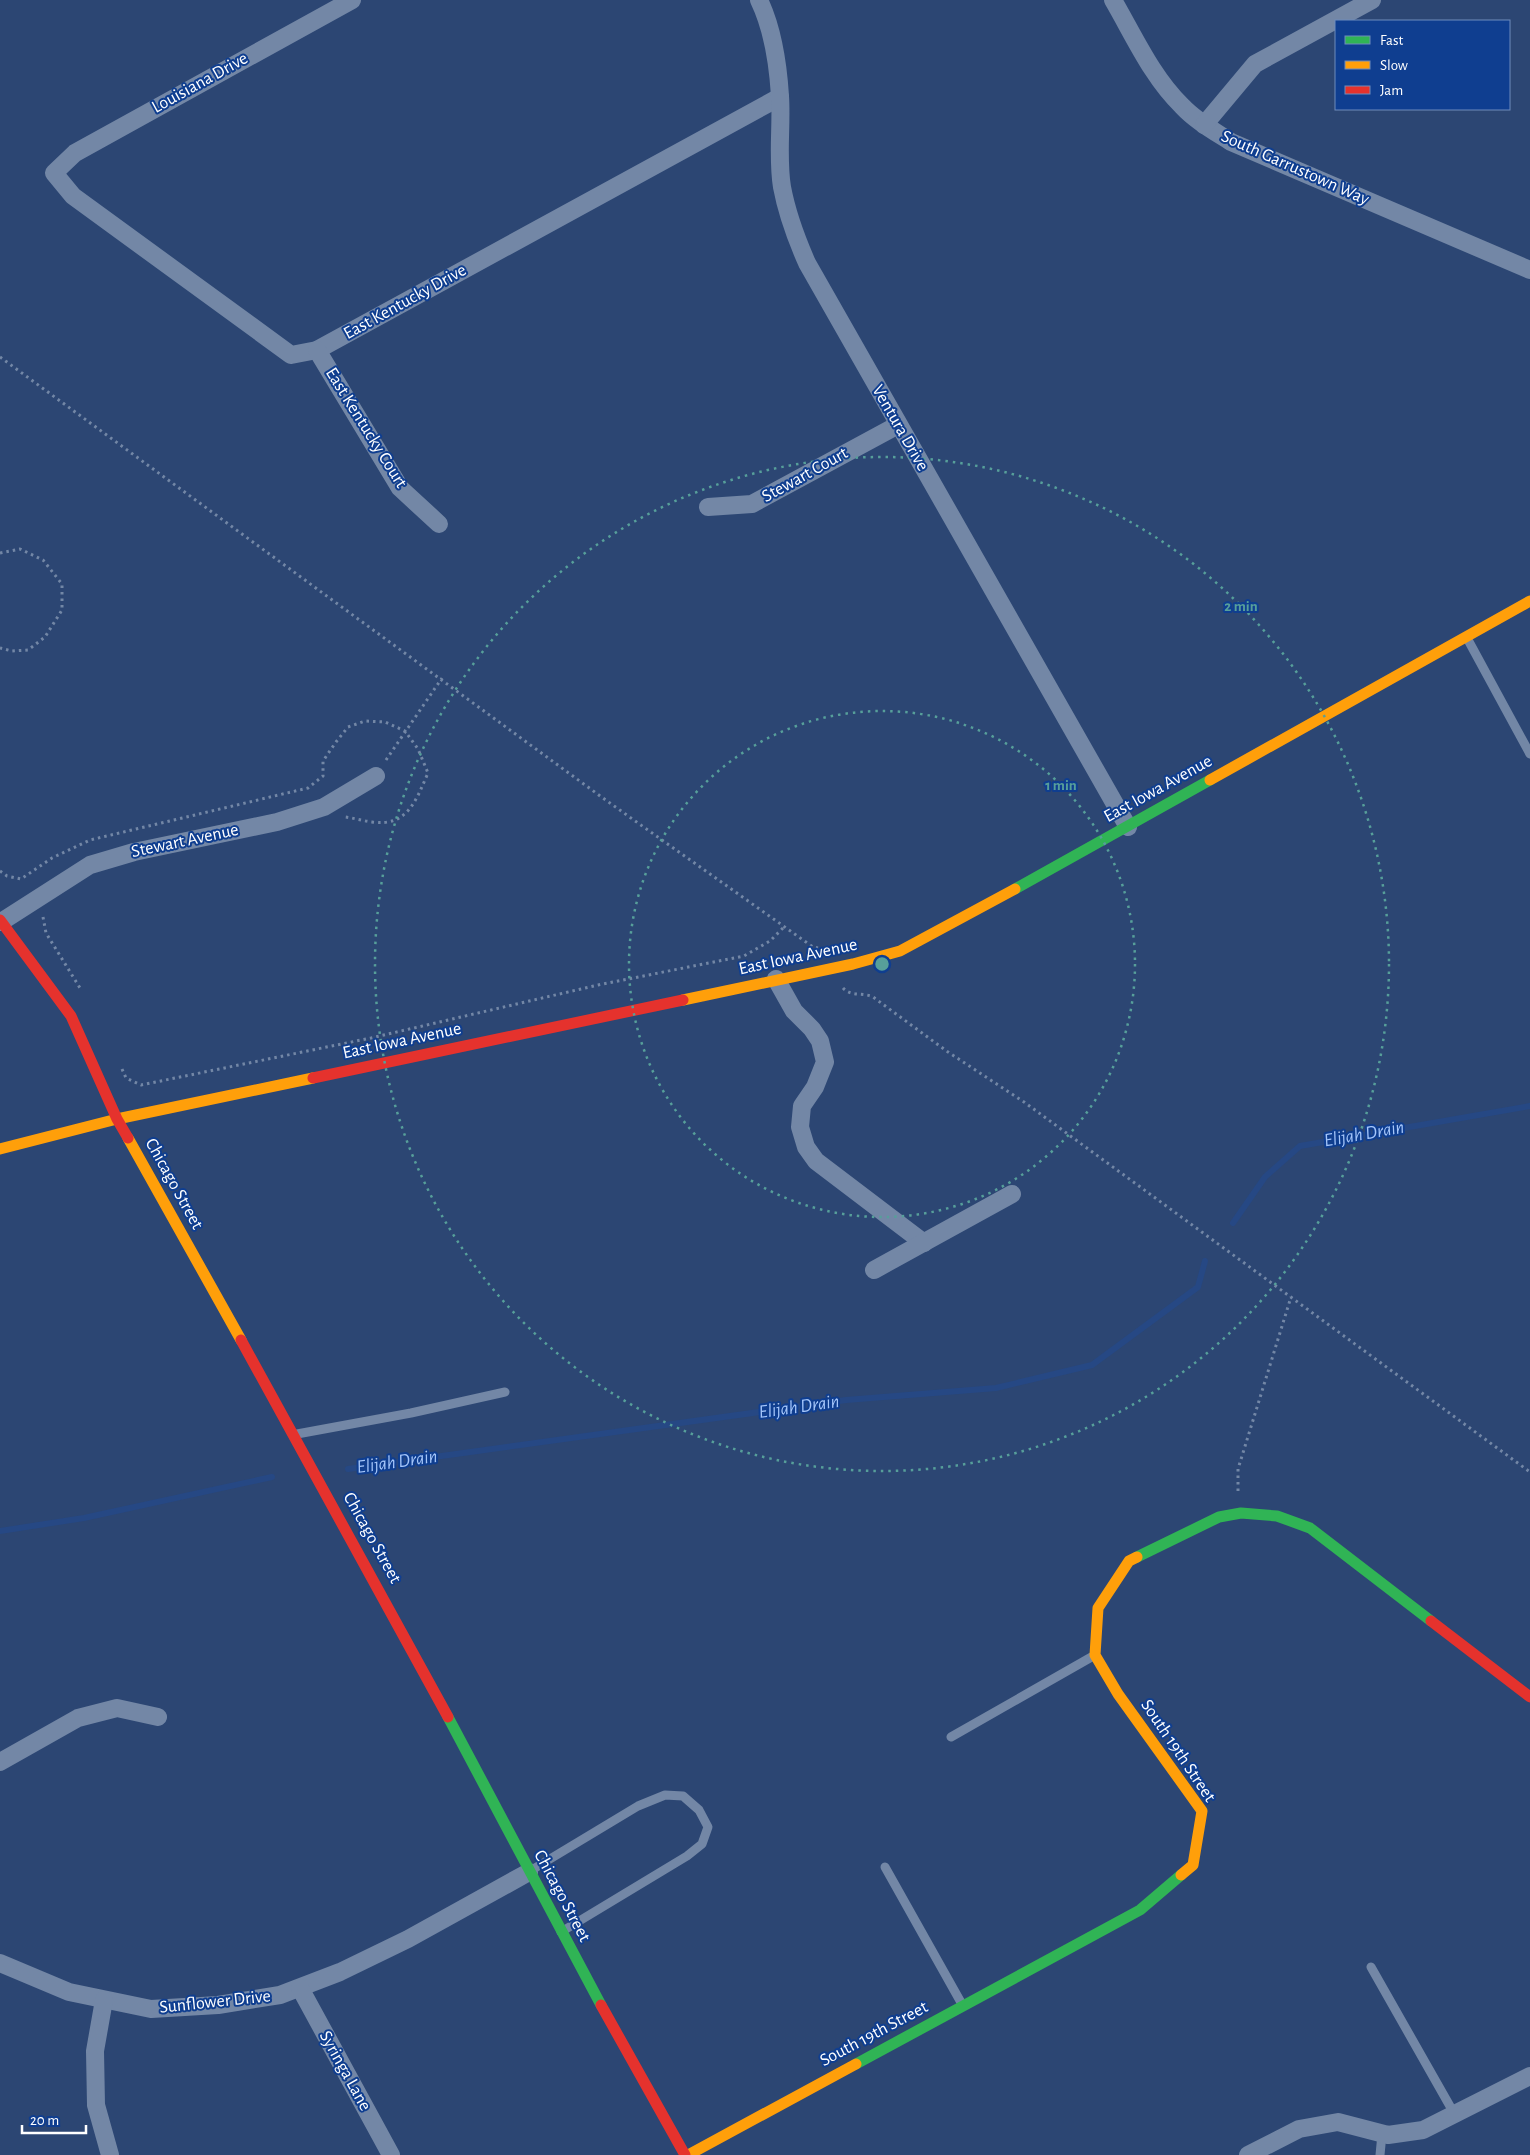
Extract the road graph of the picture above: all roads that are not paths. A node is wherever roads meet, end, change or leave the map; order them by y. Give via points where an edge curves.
1 (352, 0) edge
2 (759, 0) edge
3 (1113, 0) edge
4 (1372, 0) edge
5 (1335, 20) edge
6 (1335, 20) edge
7 (780, 97) junction
8 (1204, 125) junction
9 (54, 173) joint
10 (1530, 270) edge
11 (317, 350) junction
12 (898, 425) junction
13 (708, 507) dead end
14 (439, 524) dead end
15 (1530, 602) edge
16 (1467, 637) junction
17 (1530, 754) edge
18 (376, 776) road end
19 (1128, 827) junction
20 (1, 921) edge
21 (776, 979) junction
22 (118, 1119) junction
23 (0, 1149) edge
24 (1012, 1194) dead end
25 (924, 1243) junction
26 (874, 1270) dead end
27 (505, 1392) dead end
28 (295, 1435) junction
29 (1095, 1655) junction
30 (1530, 1698) edge
31 (158, 1717) dead end
32 (952, 1736) dead end
33 (0, 1762) edge
34 (884, 1867) dead end
35 (529, 1872) junction
36 (561, 1932) junction
37 (0, 1963) edge
38 (1371, 1967) dead end
39 (300, 1988) junction
40 (104, 2000) junction
41 (963, 2006) junction
42 (1530, 2076) edge
43 (1455, 2115) junction
44 (1382, 2134) junction
45 (110, 2155) edge
46 (391, 2155) edge
47 (687, 2155) edge
48 (1248, 2155) edge
49 (1380, 2155) edge

1 - 9 street, Louisiana Drive via 75,153
2 - 7 street, Ventura Drive via 775,51
3 - 8 street, South Garrustown Way via 1161,82
4 - 5 street
6 - 8 street via 1255,64
7 - 11 street, East Kentucky Drive
7 - 12 street, Ventura Drive via 782,186 792,228 807,263
8 - 10 street, South Garrustown Way via 1231,142
9 - 11 street, East Kentucky Drive via 73,196 291,355
11 - 14 street, East Kentucky Court via 400,488
12 - 13 street, Stewart Court via 752,504
12 - 19 street, Ventura Drive
15 - 16 street, East Iowa Avenue
16 - 17 lane
16 - 19 street, East Iowa Avenue
18 - 20 street, Stewart Avenue via 324,807 276,822 134,852 90,865
19 - 21 street, East Iowa Avenue via 900,951
20 - 22 street, Chicago Street via 71,1016
21 - 22 street, East Iowa Avenue
21 - 25 street via 794,1011 820,1041 825,1062 815,1087 802,1106 800,1127 806,1147 816,1161
22 - 23 street, East Iowa Avenue
22 - 28 street, Chicago Street
24 - 25 street
25 - 26 street
27 - 28 lane
28 - 35 street, Chicago Street via 417,1657
29 - 30 street via 1098,1608 1129,1561 1219,1517 1241,1514 1277,1516 1310,1528
29 - 32 lane
29 - 41 street, South 19th Street via 1118,1694 1202,1811 1194,1865 1140,1910
31 - 33 street via 117,1708 78,1718
34 - 41 lane
35 - 36 street, Chicago Street
35 - 36 lane via 638,1806 665,1795 683,1796 699,1810 708,1827 702,1844
35 - 39 street, Sunflower Drive via 408,1939
36 - 47 street, Chicago Street
37 - 40 street, Sunflower Drive via 69,1992
38 - 43 lane
39 - 40 street, Sunflower Drive via 280,1995 218,2005 151,2009
39 - 46 street, Syringa Lane
40 - 45 street via 95,2051 96,2105
41 - 47 street, South 19th Street
42 - 43 street
43 - 44 street via 1423,2130
44 - 48 street via 1338,2122 1300,2129
44 - 49 lane

